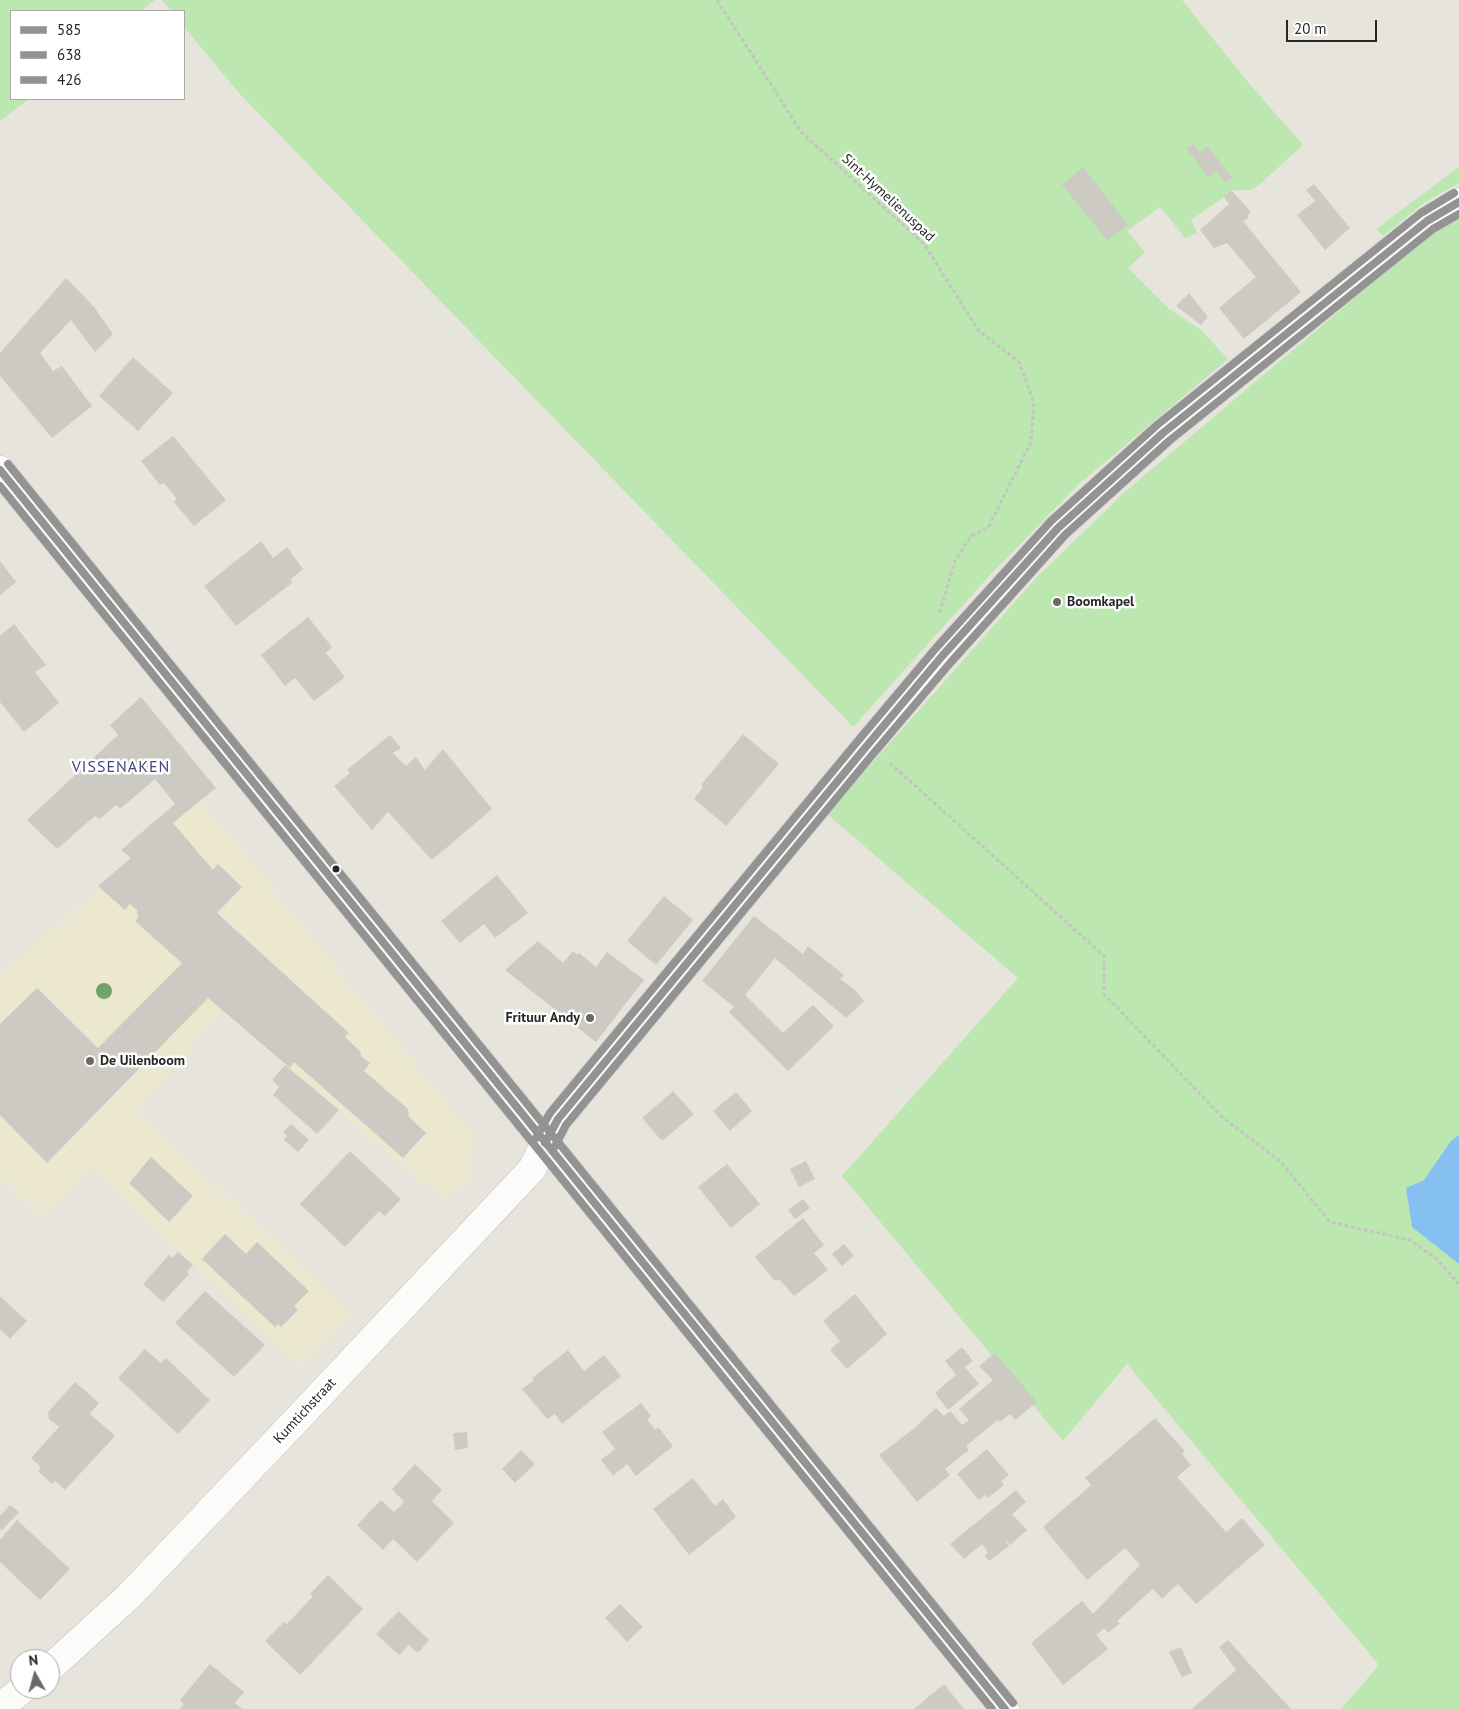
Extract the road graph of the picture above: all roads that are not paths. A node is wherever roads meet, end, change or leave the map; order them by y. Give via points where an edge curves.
1 (1459, 202) edge
2 (0, 470) edge
3 (545, 1143) junction
4 (60, 1659) edge
5 (11, 1699) edge
6 (0, 1708) edge
7 (1005, 1709) edge

1 - 3 street, Kumtichstraat via 1427,220 1163,433 1058,528 943,655 865,748 558,1119
2 - 3 street
3 - 4 street, Kumtichstraat via 532,1169 304,1412 130,1596
3 - 7 street
5 - 6 street

